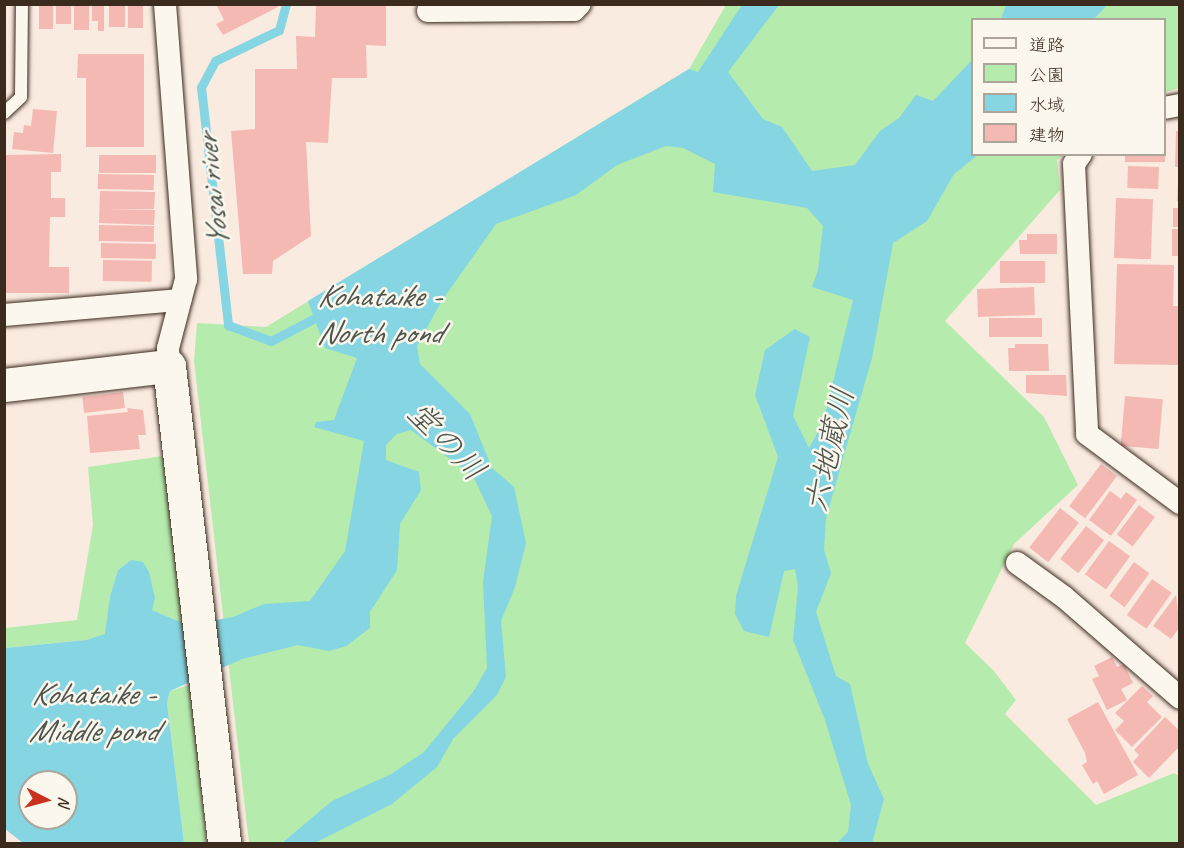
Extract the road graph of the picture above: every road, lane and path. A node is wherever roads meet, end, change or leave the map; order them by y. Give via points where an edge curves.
1 (22, 4) edge
2 (165, 4) edge
3 (580, 4) edge
4 (428, 12) dead end
5 (4, 113) edge
6 (1080, 156) edge
7 (180, 300) junction
8 (4, 315) edge
9 (169, 366) junction
10 (4, 385) edge
11 (1179, 503) edge
12 (1017, 563) dead end
13 (1179, 698) edge
14 (224, 843) edge

1 - 5 lane via 21,97
2 - 7 street via 186,279
3 - 4 street via 574,10
6 - 11 street via 1074,164 1087,434
7 - 8 street
7 - 9 street via 168,348
9 - 10 street
9 - 14 street
12 - 13 street via 1064,597

